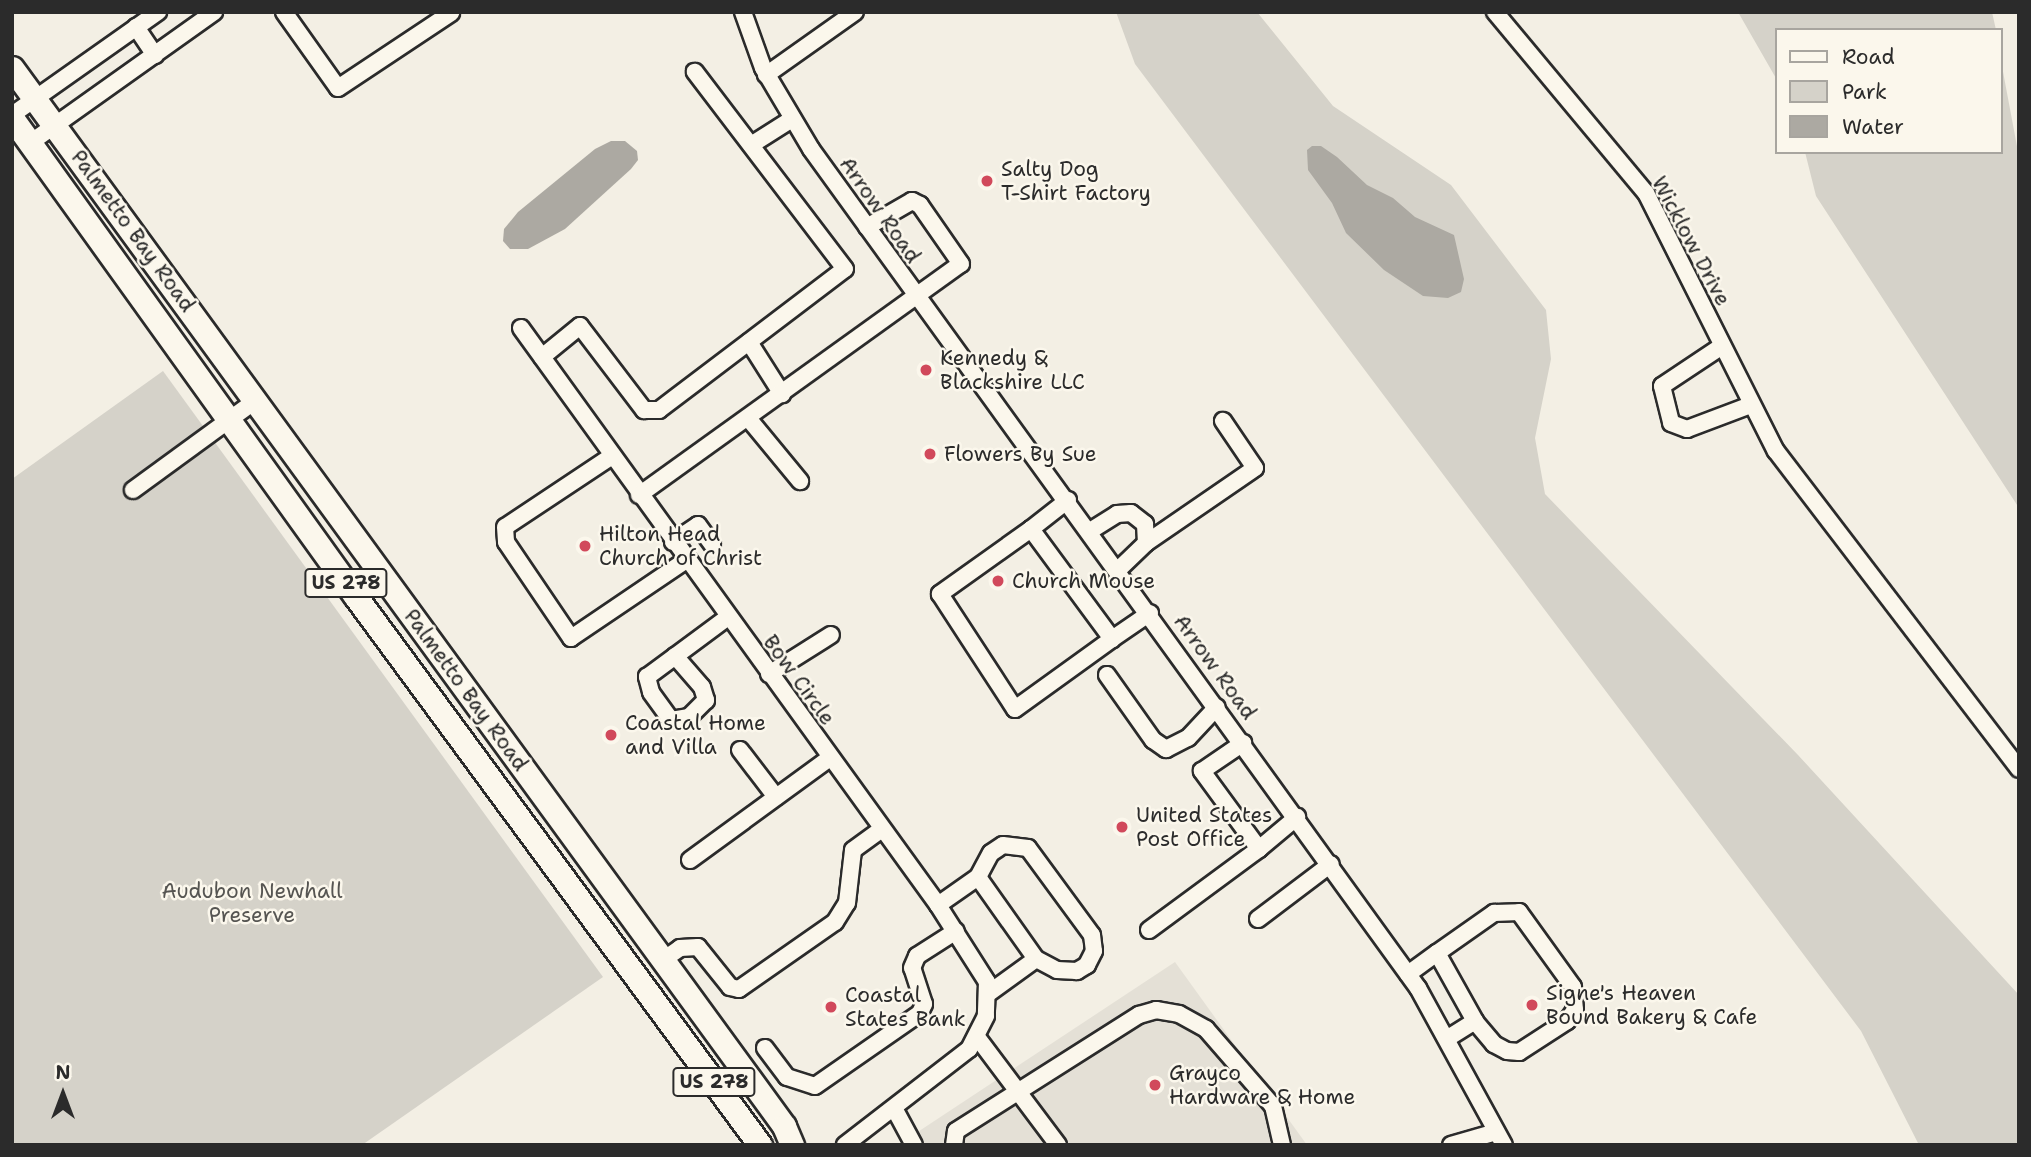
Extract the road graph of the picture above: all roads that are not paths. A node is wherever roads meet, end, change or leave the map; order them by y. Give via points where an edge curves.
1 (158, 12) edge
2 (214, 12) edge
3 (284, 12) edge
4 (743, 12) edge
5 (855, 12) edge
6 (1495, 12) edge
7 (451, 13) edge
8 (136, 27) junction
9 (155, 55) junction
10 (12, 68) edge
11 (695, 72) dead end
12 (766, 75) junction
13 (35, 99) junction
14 (12, 117) edge
15 (792, 119) junction
16 (56, 125) junction
17 (30, 143) junction
18 (751, 145) junction
19 (867, 227) junction
20 (917, 298) junction
21 (521, 328) dead end
22 (750, 342) junction
23 (1722, 346) junction
24 (542, 357) junction
25 (782, 394) junction
26 (255, 401) junction
27 (1751, 405) junction
28 (228, 418) junction
29 (748, 418) junction
30 (1223, 421) dead end
31 (612, 456) junction
32 (800, 481) dead end
33 (133, 491) dead end
34 (639, 495) junction
35 (1068, 500) junction
36 (1031, 529) junction
37 (1090, 531) junction
38 (673, 542) junction
39 (1146, 543) junction
40 (712, 544) dead end
41 (686, 560) junction
42 (1118, 570) junction
43 (1150, 613) junction
44 (728, 617) junction
45 (831, 635) dead end
46 (1112, 639) junction
47 (675, 656) dead end
48 (769, 674) junction
49 (1107, 675) dead end
50 (1217, 707) junction
51 (1243, 743) junction
52 (740, 750) dead end
53 (830, 758) junction
54 (2019, 769) edge
55 (776, 797) junction
56 (1297, 817) junction
57 (881, 830) junction
58 (1259, 849) junction
59 (690, 860) dead end
60 (1331, 864) junction
61 (978, 877) junction
62 (938, 905) junction
63 (1258, 919) dead end
64 (1149, 930) dead end
65 (956, 931) junction
66 (1437, 953) junction
67 (1036, 959) junction
68 (663, 960) junction
69 (1408, 974) junction
70 (989, 993) junction
71 (1475, 1021) junction
72 (977, 1037) junction
73 (1448, 1038) junction
74 (765, 1048) dead end
75 (1018, 1091) junction
76 (894, 1108) junction
77 (1500, 1138) edge
78 (760, 1145) edge
79 (792, 1145) edge
80 (845, 1145) edge
81 (914, 1145) edge
82 (954, 1145) edge
83 (1058, 1145) edge
84 (1282, 1145) edge
85 (1451, 1145) edge

1 - 8 street
2 - 9 street
3 - 7 street via 338,88
4 - 12 street, Arrow Road
5 - 12 street
6 - 23 street, Wicklow Drive via 1646,193
8 - 9 street
8 - 13 street
9 - 16 street
10 - 13 highway, Palmetto Bay Road / US 278
11 - 18 street
12 - 15 street, Arrow Road
13 - 14 street
13 - 16 highway, Palmetto Bay Road / US 278
14 - 17 highway, Palmetto Bay Road / US 278
15 - 18 street
15 - 19 street, Arrow Road
16 - 17 street
16 - 26 highway, Palmetto Bay Road / US 278
17 - 28 highway, Palmetto Bay Road / US 278
18 - 22 street via 845,269
19 - 20 street, Arrow Road
19 - 20 street via 912,201 920,205 958,257 961,264
20 - 25 street
20 - 35 street, Arrow Road
21 - 24 street, Bow Circle
22 - 24 street via 659,410 644,410 580,326
22 - 25 street
23 - 27 street, Wicklow Drive
23 - 27 street via 1662,386 1671,423 1688,429
24 - 31 street, Bow Circle
25 - 29 street
26 - 28 street
26 - 68 highway, Palmetto Bay Road / US 278
27 - 54 street, Wicklow Drive via 1776,451
28 - 33 street
28 - 78 highway, Palmetto Bay Road / US 278
29 - 32 street
29 - 34 street
30 - 39 street via 1255,468
31 - 34 street, Bow Circle
31 - 41 street via 505,527 506,541 571,638
34 - 38 street, Bow Circle
35 - 36 street
35 - 37 street, Arrow Road
36 - 46 street
36 - 46 street via 940,594 1016,709
37 - 39 street via 1117,514 1131,513 1145,524
37 - 42 street, Arrow Road
38 - 40 street via 698,525
38 - 41 street, Bow Circle
39 - 42 street
41 - 44 street, Bow Circle
42 - 43 street, Arrow Road
43 - 46 street
43 - 50 street, Arrow Road
44 - 47 street
44 - 48 street, Bow Circle
45 - 48 street
48 - 53 street, Bow Circle
49 - 50 street via 1153,740 1166,749 1188,738
50 - 51 street, Arrow Road
51 - 56 street, Arrow Road
51 - 58 street via 1202,771
52 - 55 street
53 - 55 street
53 - 57 street, Bow Circle
55 - 59 street
56 - 58 street
56 - 60 street, Arrow Road
57 - 62 street, Bow Circle
57 - 68 street via 853,850 847,903 835,922 740,989 730,987 698,947 680,948
58 - 64 street
60 - 63 street
60 - 69 street, Arrow Road
61 - 62 street
61 - 67 street
61 - 67 street via 990,853 1003,845 1028,848 1092,935 1094,951 1077,971 1057,970
62 - 65 street, Bow Circle
65 - 70 street, Bow Circle via 982,969
65 - 74 street via 917,956 912,968 921,990 920,1013 814,1086 787,1077
66 - 69 street
66 - 71 street
66 - 71 street via 1494,914 1519,912 1573,987 1575,1010 1567,1021 1520,1052 1494,1044
67 - 70 street
68 - 79 highway, Palmetto Bay Road / US 278 via 784,1126
69 - 73 street, Arrow Road
70 - 72 street
71 - 73 street
72 - 75 street
72 - 76 street via 960,1058
73 - 77 street, Arrow Road
75 - 82 street via 956,1131
75 - 83 street
75 - 84 street via 1139,1015 1156,1010 1179,1014 1206,1029 1273,1106
76 - 80 street
76 - 81 street
77 - 85 street

